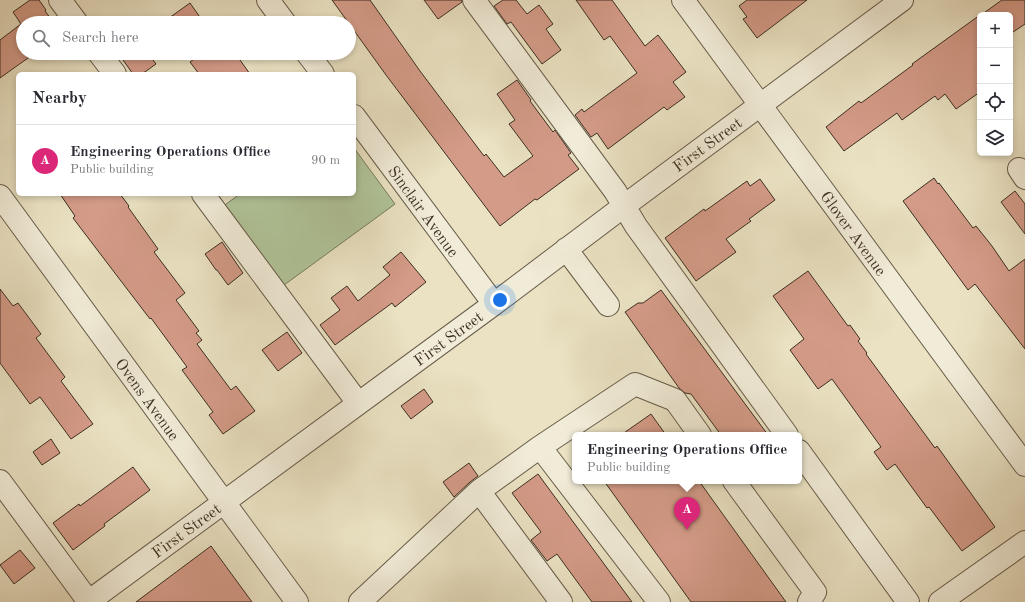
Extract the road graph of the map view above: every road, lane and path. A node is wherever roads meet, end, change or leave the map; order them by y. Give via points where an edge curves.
1 (60, 0) edge
2 (268, 0) edge
3 (474, 0) edge
4 (683, 0) edge
5 (895, 2) edge
6 (72, 16) edge
7 (280, 16) edge
8 (104, 60) edge
9 (312, 60) edge
10 (113, 72) edge
11 (321, 72) edge
12 (760, 105) junction
13 (356, 119) edge
14 (0, 196) edge
15 (204, 196) edge
16 (624, 206) junction
17 (566, 249) junction
18 (494, 304) junction
19 (608, 305) dead end
20 (358, 404) junction
21 (698, 432) edge
22 (785, 432) edge
23 (540, 447) junction
24 (802, 455) edge
25 (1025, 465) edge
26 (0, 481) edge
27 (736, 484) edge
28 (479, 491) junction
29 (224, 502) junction
30 (1025, 542) edge
31 (89, 602) edge
32 (297, 602) edge
33 (360, 602) edge
34 (561, 602) edge
35 (659, 602) edge
36 (809, 602) edge
37 (908, 602) edge
38 (940, 602) edge

1 - 6 street
2 - 7 street
3 - 16 street
4 - 12 street, Glover Avenue
5 - 12 street, First Street
8 - 10 street
9 - 11 street
12 - 16 street, First Street
12 - 25 street, Glover Avenue
13 - 18 street, Sinclair Avenue
14 - 29 street, Ovens Avenue
15 - 20 street
16 - 17 street, First Street
16 - 22 street
17 - 18 street, First Street
17 - 19 street
18 - 20 street, First Street
20 - 29 street, First Street
21 - 23 street via 675,400 635,384
23 - 28 street
23 - 35 street
24 - 37 street
26 - 31 street
27 - 36 street via 815,592
28 - 33 street
28 - 34 street
29 - 31 street, First Street
29 - 32 street, Ovens Avenue
30 - 38 street

